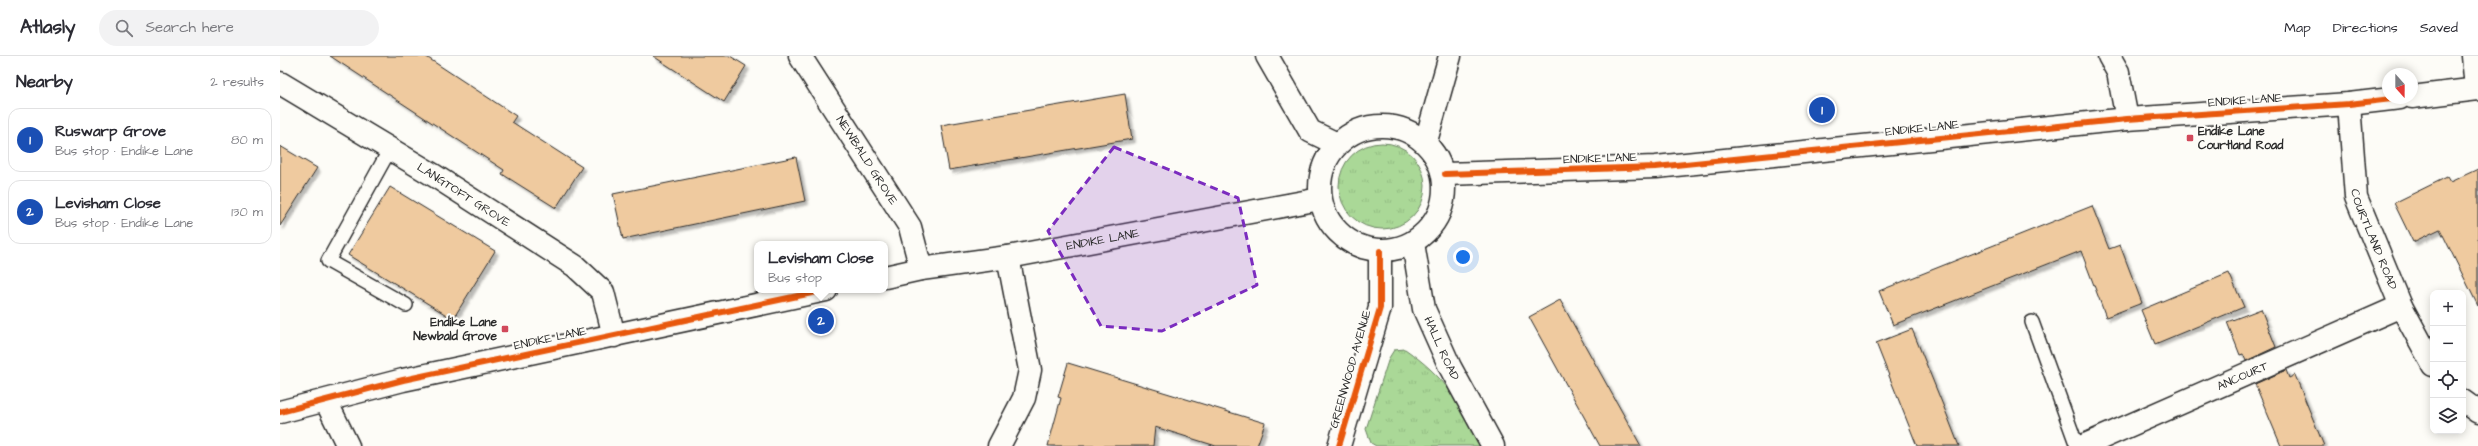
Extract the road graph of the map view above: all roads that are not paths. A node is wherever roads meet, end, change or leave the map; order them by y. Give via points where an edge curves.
1 (800, 56) edge
2 (1267, 56) edge
3 (1450, 56) edge
4 (2109, 56) edge
5 (2473, 56) edge
6 (280, 83) edge
7 (2477, 89) edge
8 (2418, 96) edge
9 (2382, 100) edge
10 (2349, 104) junction
11 (2128, 119) junction
12 (1426, 141) junction
13 (1337, 144) junction
14 (390, 149) junction
15 (1445, 174) junction
16 (1320, 199) junction
17 (1413, 243) junction
18 (1380, 251) junction
19 (1008, 257) junction
20 (921, 269) junction
21 (888, 276) edge
22 (812, 293) edge
23 (406, 305) dead end
24 (2401, 306) junction
25 (2032, 322) dead end
26 (614, 336) junction
27 (2431, 362) edge
28 (326, 401) junction
29 (2466, 403) edge
30 (280, 412) edge
31 (2478, 412) edge
32 (348, 446) edge
33 (1000, 446) edge
34 (1339, 446) edge
35 (1493, 446) edge
36 (2077, 446) edge
37 (2083, 446) edge

1 - 20 street, NEWBALD GROVE via 910,226
2 - 13 street via 1310,131
3 - 12 street
4 - 11 street via 2118,72
5 - 7 street
6 - 14 street, LANGTOFT GROVE
7 - 8 street
9 - 10 street, ENDIKE LANE
10 - 11 street, ENDIKE LANE
10 - 24 street, COURTLAND ROAD via 2356,197
11 - 15 street, ENDIKE LANE via 1656,167
12 - 13 street via 1395,125 1363,127
12 - 15 street
13 - 16 street via 1325,160 1320,179
14 - 23 lane via 328,261
14 - 26 street, LANGTOFT GROVE via 575,266 603,292
15 - 17 street via 1445,201 1434,226
16 - 18 street via 1331,225 1353,243
16 - 19 street, ENDIKE LANE
17 - 18 street
17 - 35 street, HALL ROAD via 1424,309 1450,367
18 - 34 street, GREENWOOD AVENUE via 1380,308
19 - 20 street, ENDIKE LANE
19 - 33 street via 1030,370 1024,398
20 - 21 street, ENDIKE LANE
22 - 26 street, ENDIKE LANE
24 - 27 street, COURTLAND ROAD
24 - 37 street, ANCOURT
25 - 36 lane
26 - 28 street, ENDIKE LANE via 403,380
28 - 30 street, ENDIKE LANE
28 - 32 street
29 - 31 street

